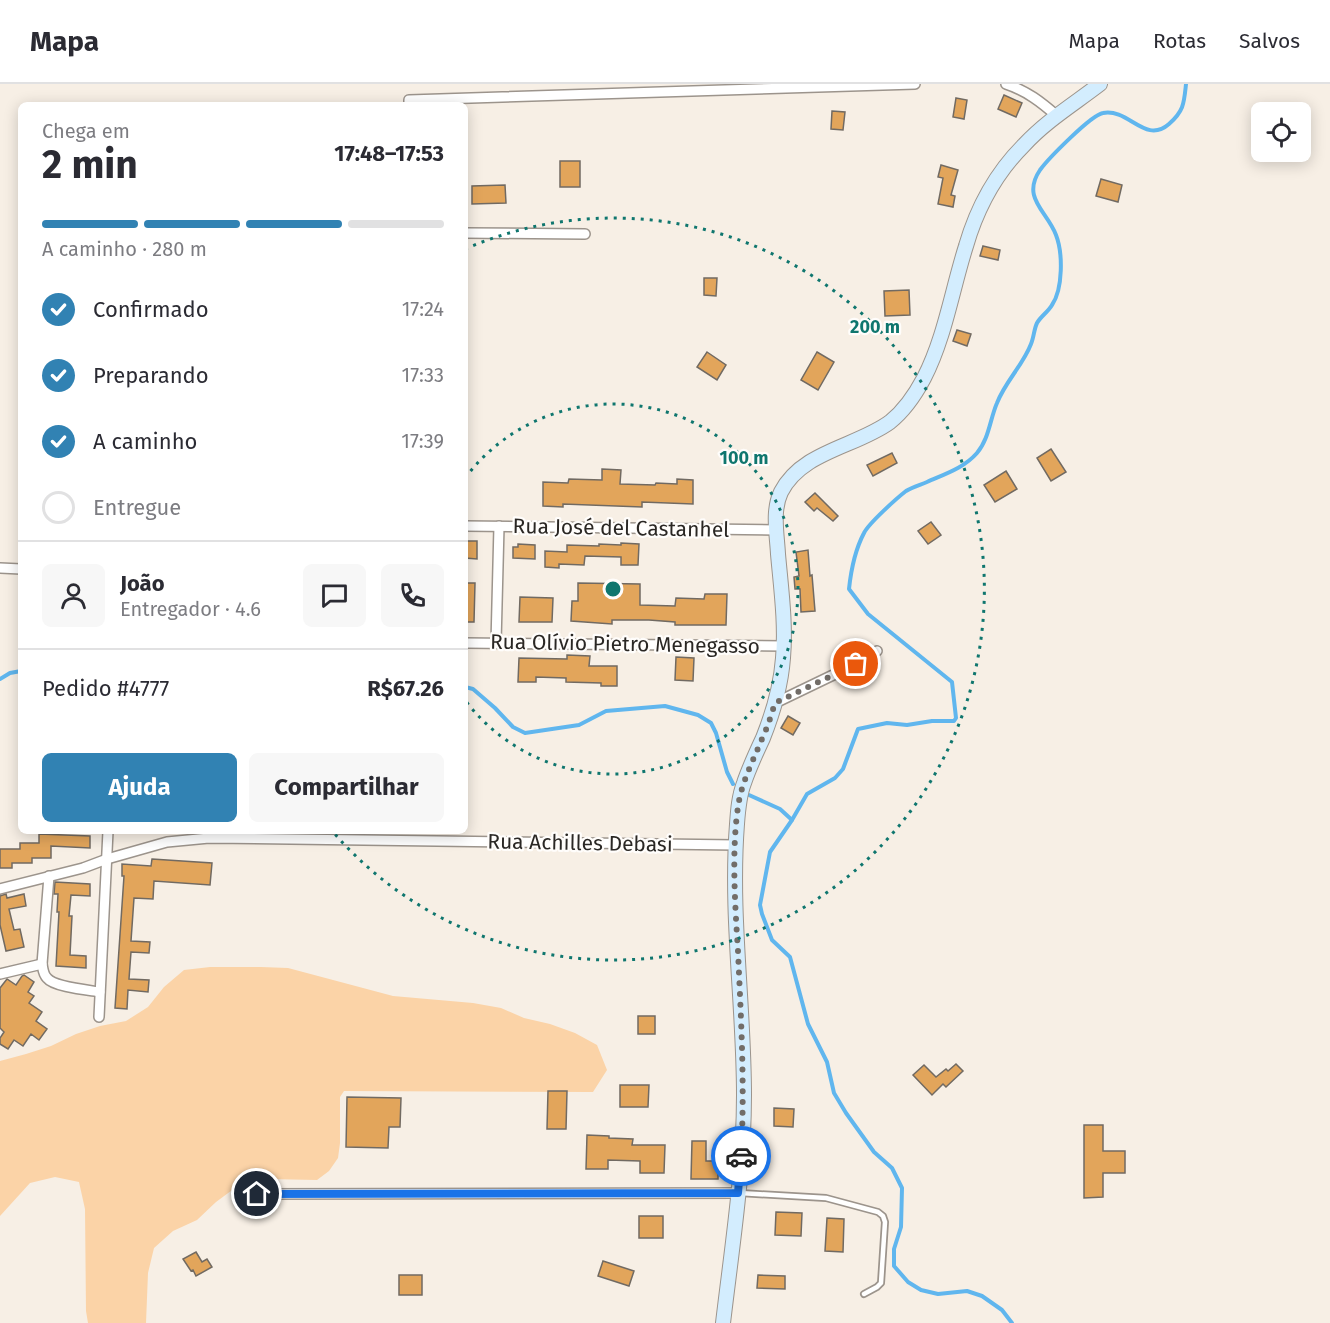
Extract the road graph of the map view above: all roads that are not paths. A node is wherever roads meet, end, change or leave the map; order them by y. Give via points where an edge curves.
1 (915, 84) edge
2 (1006, 84) edge
3 (1100, 84) edge
4 (410, 102) edge
5 (1057, 116) junction
6 (468, 233) edge
7 (585, 234) dead end
8 (468, 526) edge
9 (499, 526) junction
10 (777, 530) junction
11 (0, 568) edge
12 (18, 568) edge
13 (468, 642) edge
14 (496, 643) junction
15 (784, 646) junction
16 (877, 651) dead end
17 (775, 703) junction
18 (108, 834) edge
19 (735, 845) junction
20 (107, 859) junction
21 (49, 876) junction
22 (0, 889) edge
23 (42, 964) junction
24 (0, 974) edge
25 (100, 992) junction
26 (99, 1017) dead end
27 (738, 1193) junction
28 (257, 1194) dead end
29 (864, 1294) dead end
30 (723, 1323) edge

1 - 4 street
2 - 5 street via 1036,98
3 - 5 street
5 - 10 street via 1024,144 988,192 971,229 935,353 910,402 889,422 798,470 777,504
6 - 7 street
8 - 9 street, Rua José del Castanhel
9 - 10 street, Rua José del Castanhel
9 - 14 street
10 - 15 street
11 - 12 street
13 - 14 street, Rua Olívio Pietro Menegasso
14 - 15 street, Rua Olívio Pietro Menegasso
15 - 17 street
16 - 17 street
17 - 19 street via 743,785
18 - 20 street
19 - 20 street, Rua Achilles Debasi via 209,838 167,842
19 - 27 street via 744,1095
20 - 21 street, Rua Achilles Debasi
20 - 25 street
21 - 22 street, Rua Achilles Debasi
21 - 23 street
23 - 24 street
23 - 25 street via 50,981
25 - 26 street
27 - 28 street
27 - 29 lane via 826,1198 883,1216 881,1283
27 - 30 street

